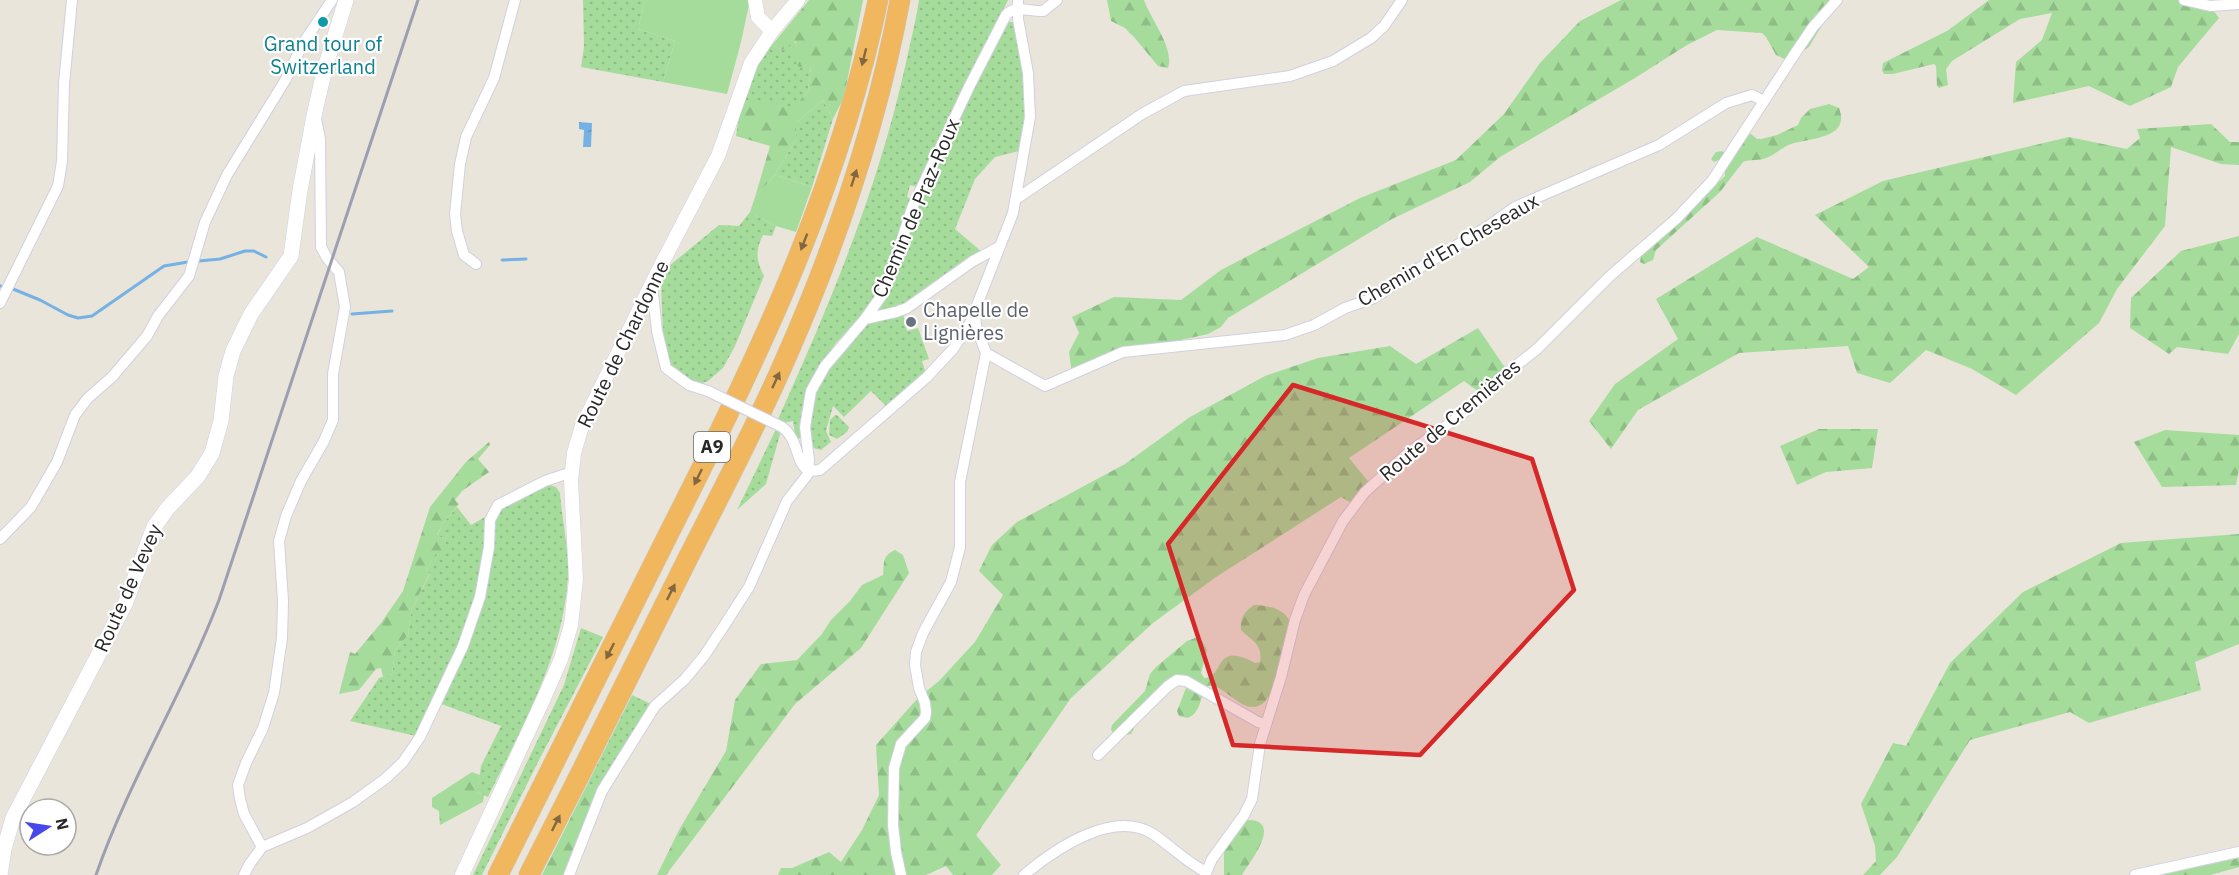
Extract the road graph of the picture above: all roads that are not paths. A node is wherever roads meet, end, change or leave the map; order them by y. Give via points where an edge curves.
1 (72, 0) edge
2 (332, 0) edge
3 (346, 0) edge
4 (515, 0) edge
5 (755, 0) edge
6 (798, 0) edge
7 (878, 0) edge
8 (900, 0) edge
9 (1057, 0) edge
10 (1402, 0) edge
11 (1837, 0) edge
12 (2184, 0) edge
13 (1018, 4) edge
14 (2239, 4) edge
15 (772, 31) junction
16 (1764, 101) junction
17 (315, 111) junction
18 (1016, 199) junction
19 (999, 247) junction
20 (476, 264) dead end
21 (652, 284) junction
22 (1, 301) edge
23 (975, 310) junction
24 (865, 319) junction
25 (964, 335) junction
26 (986, 350) junction
27 (572, 472) junction
28 (807, 474) junction
29 (0, 539) edge
30 (1265, 724) junction
31 (1098, 756) dead end
32 (262, 847) junction
33 (2239, 852) edge
34 (1206, 873) edge
35 (0, 875) edge
36 (244, 875) edge
37 (462, 875) edge
38 (498, 875) edge
39 (529, 875) edge
40 (569, 875) edge
41 (902, 875) edge
42 (1024, 875) edge
43 (2135, 875) edge

1 - 22 street via 58,186
2 - 29 street via 227,175 205,222 189,276 147,336 75,416 57,462 31,507
3 - 17 main road, Route de Vevey
4 - 20 street via 494,78 466,137 460,164 457,231 464,255
5 - 15 street via 758,17
6 - 15 street, Route de Chardonne
7 -> 38 highway, A9 via 832,167 772,321
39 -> 8 highway, A9 via 785,360 854,179
9 - 13 street via 1043,11
10 - 18 street via 1371,38 1333,61 1290,76 1184,91 1158,104
11 - 16 street, Route de Cremières via 1813,27
12 - 14 street via 2210,6
13 - 18 street via 1030,107
13 - 24 street, Chemin de Praz-Roux via 1006,15 969,87 912,208 882,295
15 - 21 street, Route de Chardonne via 751,63 718,156
16 - 26 street, Chemin d'En Cheseaux via 1752,95 1726,104 1659,145 1515,207 1374,298 1285,335 1123,351 1045,386
16 - 30 street, Route de Cremières via 1712,181 1676,219 1610,276 1537,349 1365,492 1343,521 1304,595
17 - 32 street via 320,139 321,247 339,272 345,307 333,374 333,420 301,481 279,541 282,638 274,693 238,785 244,814
17 - 35 main road, Route de Vevey via 291,256 251,314 233,351 212,453 152,531 125,604 13,818
18 - 19 street
19 - 23 street
19 - 24 street via 907,308
21 - 27 street, Route de Chardonne via 589,407
21 - 28 street, bridge via 666,368 689,385 782,427 794,440
23 - 25 street
23 - 26 street via 976,326
24 - 28 street, Chemin de Praz-Roux via 825,366 811,391 805,428
25 - 26 street
25 - 28 street via 912,392 826,466
26 - 41 street via 960,482 958,558 947,592 923,633 915,656 925,718 901,744 894,768 896,852
27 - 32 street via 544,481 498,505 490,520 480,597 463,646 420,737 402,762 353,802
27 - 37 street, Route de Chardonne via 576,579 571,625 543,700
28 - 40 street via 787,501 749,587 704,656 655,706 602,791
30 - 31 street via 1186,681 1177,680
30 - 34 street, Route de Cremières via 1252,799
32 - 36 street
33 - 43 street
34 - 42 street via 1153,834 1124,826 1065,846

